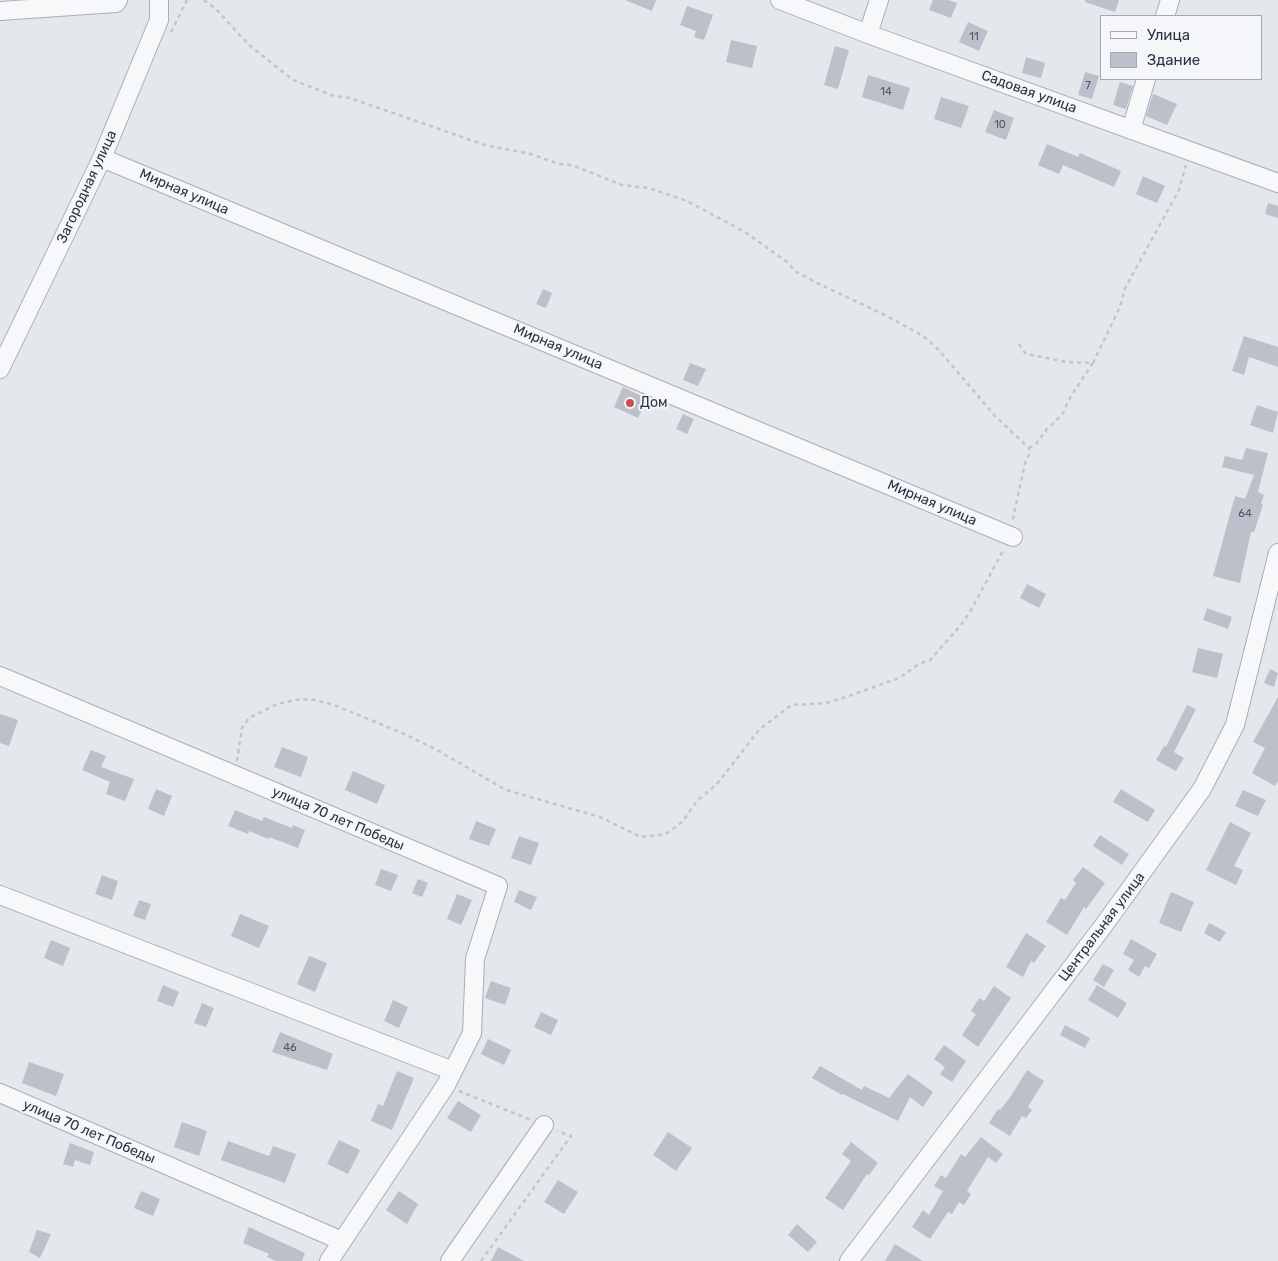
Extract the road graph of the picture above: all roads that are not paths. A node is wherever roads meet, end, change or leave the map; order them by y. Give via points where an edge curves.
1 (118, 0) edge
2 (159, 0) edge
3 (780, 0) edge
4 (879, 0) edge
5 (1170, 0) edge
6 (0, 11) edge
7 (1165, 15) edge
8 (868, 34) junction
9 (1146, 80) edge
10 (1131, 130) junction
11 (102, 158) junction
12 (1278, 183) edge
13 (0, 369) edge
14 (1010, 537) road end
15 (1278, 553) edge
16 (0, 676) edge
17 (0, 895) edge
18 (449, 1078) junction
19 (0, 1094) edge
20 (544, 1126) road end
21 (342, 1241) junction
22 (329, 1261) edge
23 (450, 1261) edge
24 (849, 1261) edge

1 - 6 street via 116,3
2 - 11 street, Загородная улица via 159,20
3 - 8 street, Садовая улица
4 - 8 street
5 - 7 street
8 - 10 street, Садовая улица
9 - 10 street
10 - 12 street, Садовая улица
11 - 13 street, Загородная улица
11 - 14 street, Мирная улица
15 - 24 street, Центральная улица via 1235,725 1202,789 1104,925
16 - 18 street, улица 70 лет Победы via 498,886 475,959 472,1033
17 - 18 street
18 - 21 street, улица 70 лет Победы
19 - 21 street, улица 70 лет Победы
20 - 23 street
21 - 22 street, улица 70 лет Победы

